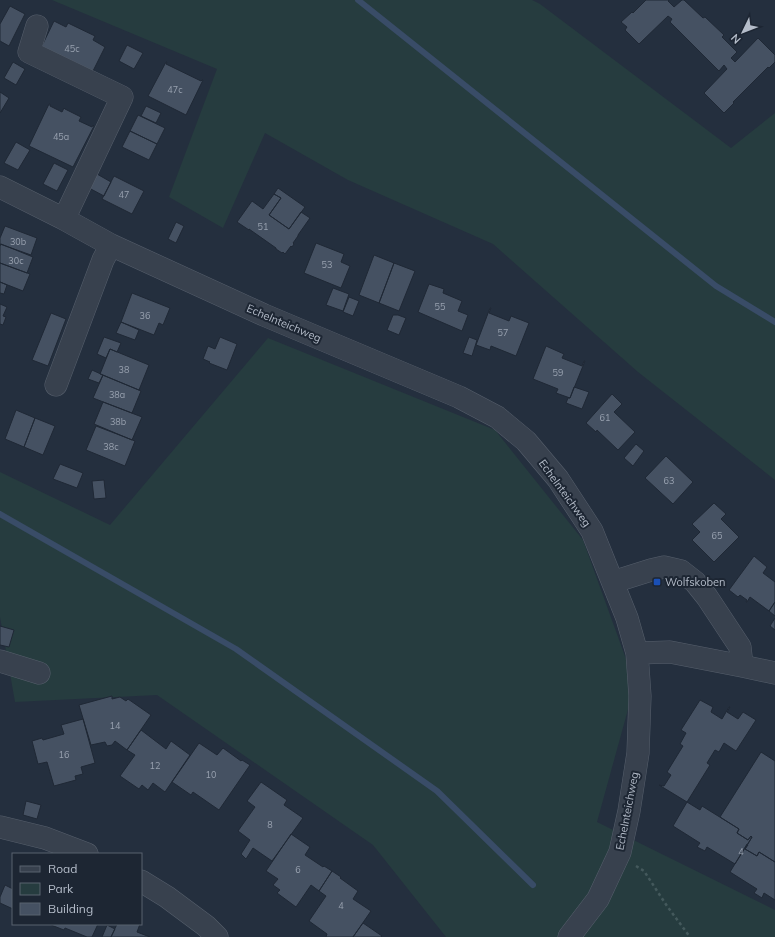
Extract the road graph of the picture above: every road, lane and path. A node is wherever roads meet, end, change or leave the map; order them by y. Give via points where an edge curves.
1 (37, 26) dead end
2 (1, 189) edge
3 (64, 219) junction
4 (111, 245) junction
5 (56, 385) dead end
6 (613, 582) junction
7 (637, 653) junction
8 (0, 660) edge
9 (742, 666) junction
10 (39, 673) dead end
11 (775, 674) edge
12 (0, 827) edge
13 (620, 852) junction
14 (84, 853) edge
15 (142, 882) edge
16 (217, 937) edge
17 (568, 937) edge
18 (690, 937) edge

1 - 3 street via 29,52 122,97
2 - 3 street, Echelnteichweg
3 - 4 street, Echelnteichweg
4 - 5 street
4 - 6 street, Echelnteichweg via 264,315 459,397 497,417 526,441 558,479 592,531
6 - 7 street, Echelnteichweg
6 - 9 street via 664,567 681,571 707,597 740,647
7 - 9 street via 670,652
7 - 13 street, Echelnteichweg via 640,696 638,753
8 - 10 street
9 - 11 street
12 - 14 street via 45,838
13 - 17 street, Echelnteichweg via 598,899
13 - 18 path via 644,871
15 - 16 street via 168,897

